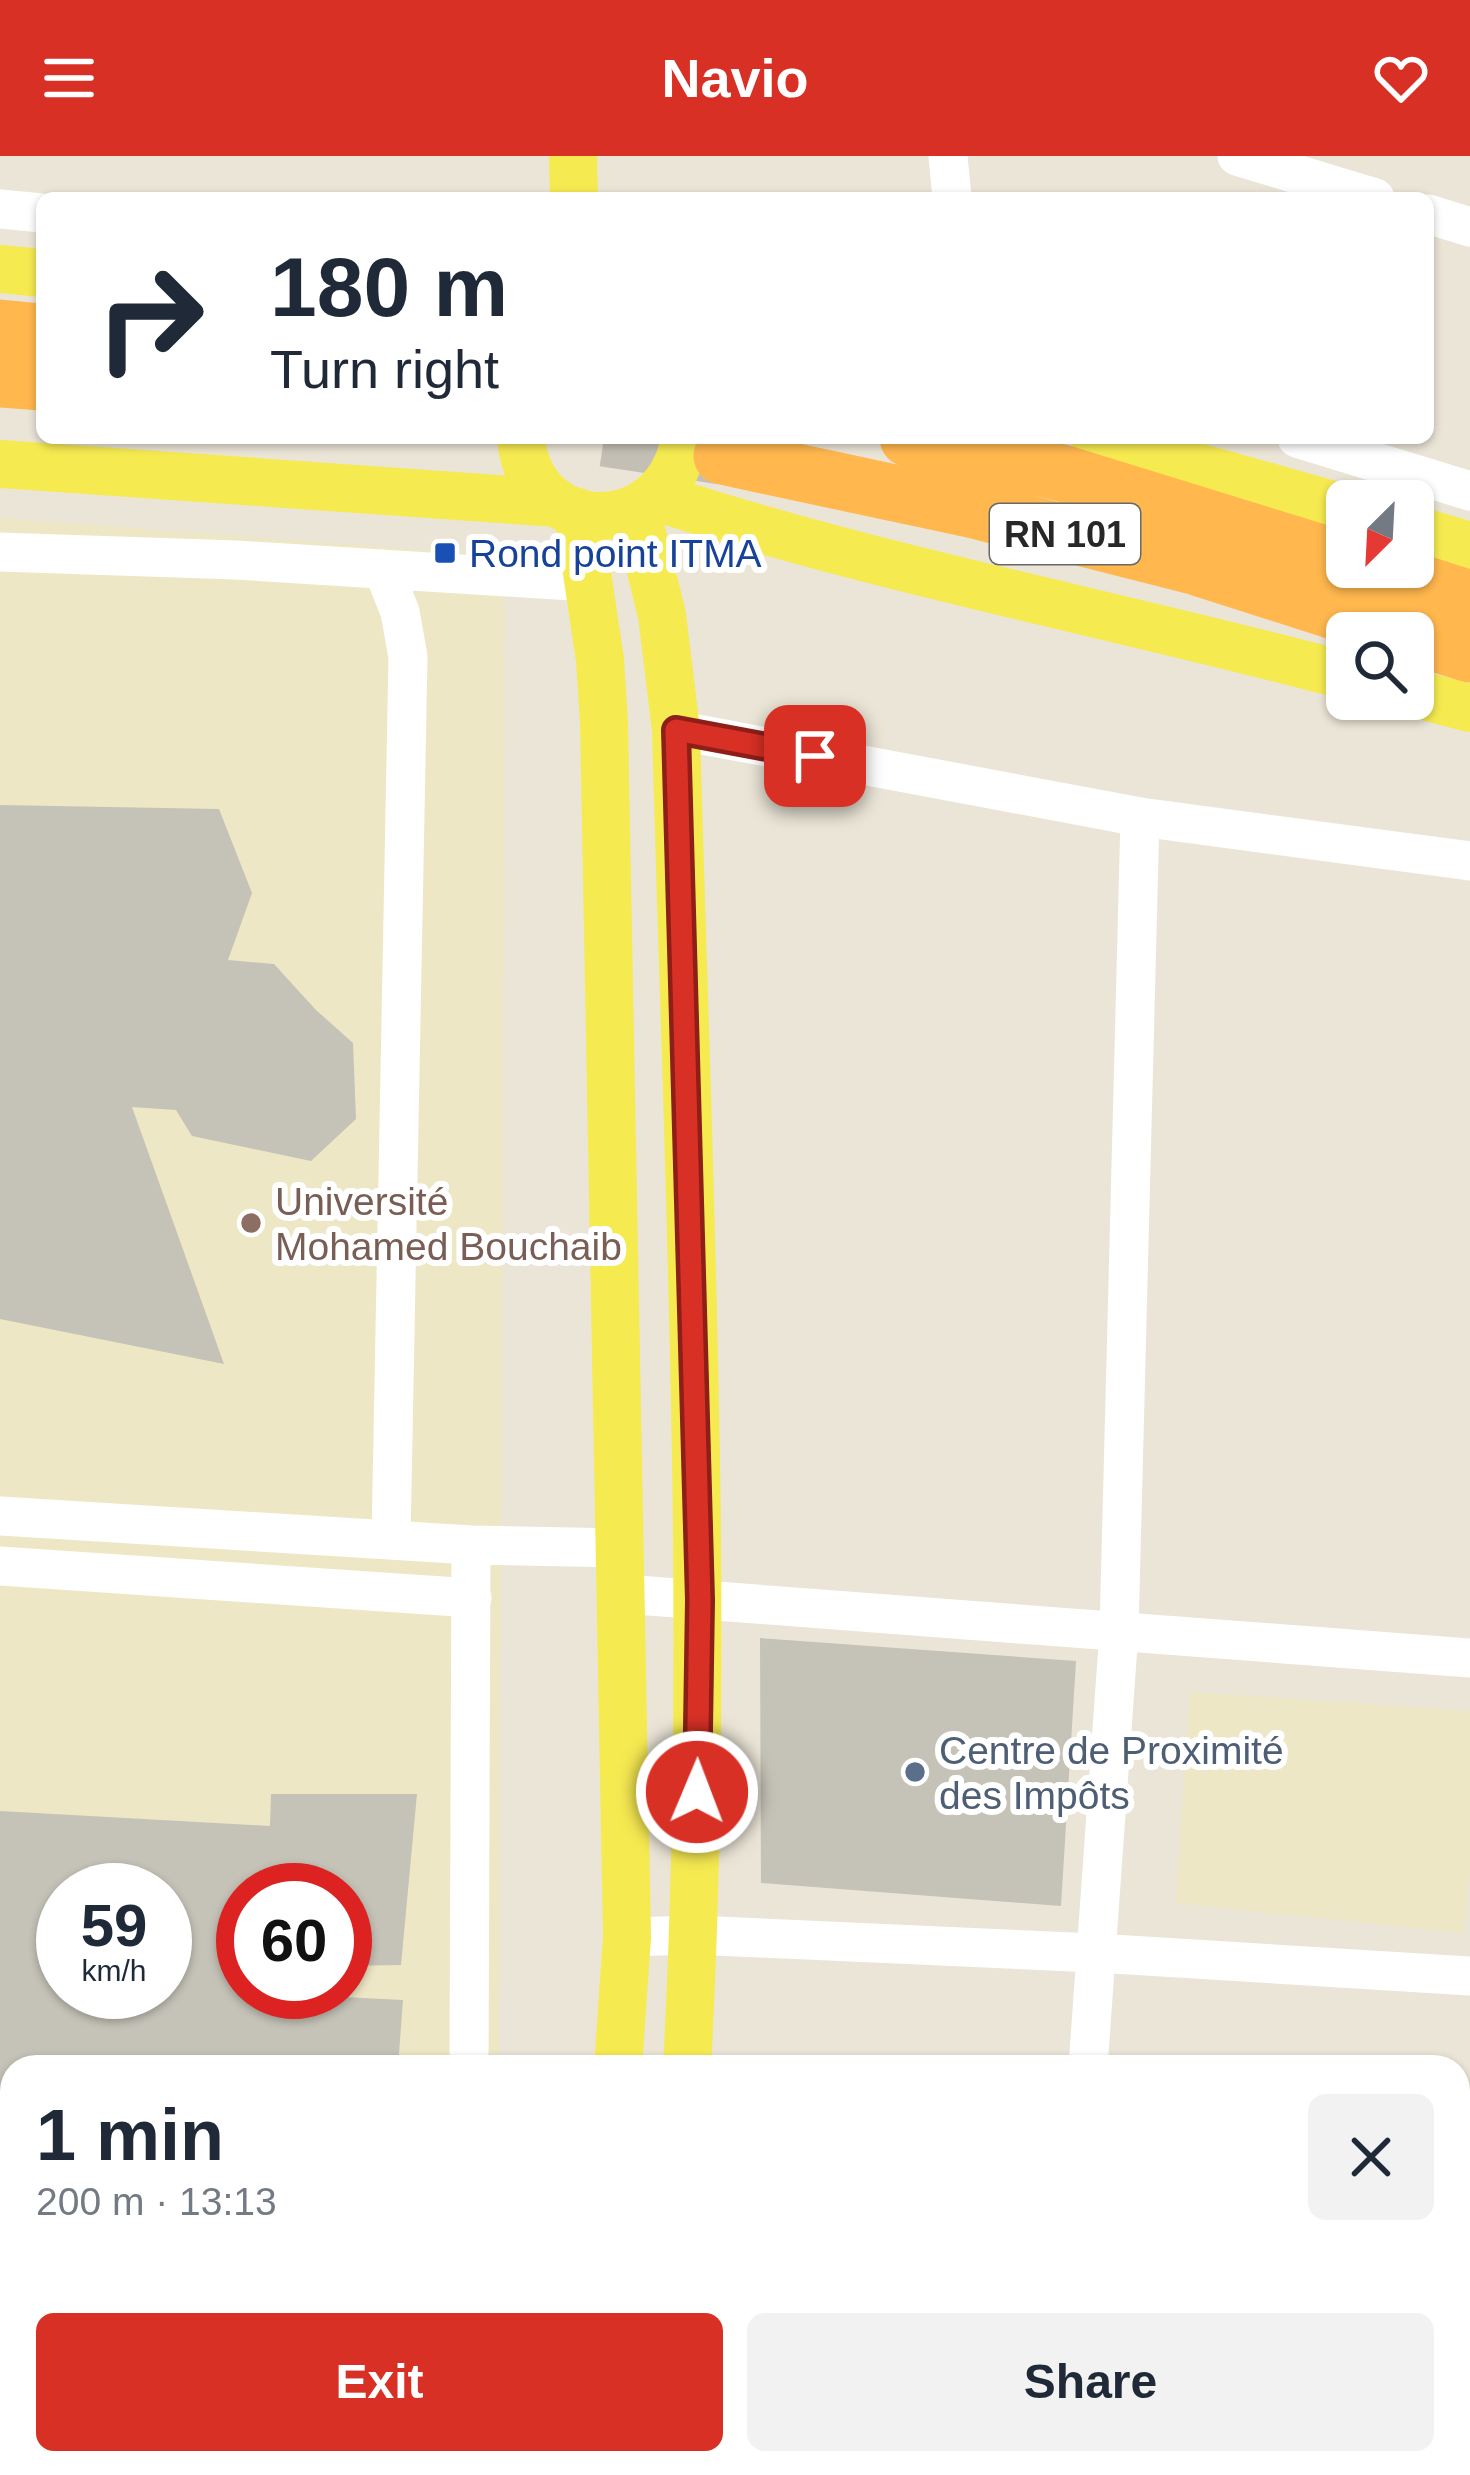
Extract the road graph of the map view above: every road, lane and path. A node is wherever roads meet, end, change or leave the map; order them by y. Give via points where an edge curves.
1 (948, 156) edge
2 (1237, 156) edge
3 (951, 192) edge
4 (1355, 192) edge
5 (0, 209) edge
6 (36, 212) edge
7 (1434, 216) edge
8 (1470, 227) edge
9 (0, 269) edge
10 (36, 272) edge
11 (0, 328) edge
12 (36, 331) edge
13 (0, 379) edge
14 (36, 382) edge
15 (522, 444) edge
16 (934, 444) edge
17 (1116, 444) edge
18 (1317, 444) edge
19 (704, 447) edge
20 (0, 464) edge
21 (1470, 491) edge
22 (1326, 503) edge
23 (646, 504) junction
24 (567, 507) junction
25 (1434, 535) edge
26 (1470, 546) edge
27 (0, 552) edge
28 (1326, 555) edge
29 (383, 569) junction
30 (588, 582) junction
31 (1434, 587) edge
32 (1470, 599) edge
33 (1338, 612) edge
34 (1434, 643) edge
35 (1470, 655) edge
36 (1326, 670) edge
37 (1434, 699) edge
38 (1470, 708) edge
39 (676, 730) junction
40 (1140, 817) junction
41 (1470, 861) edge
42 (0, 1516) edge
43 (392, 1540) junction
44 (471, 1545) junction
45 (0, 1567) edge
46 (622, 1571) junction
47 (472, 1598) junction
48 (700, 1600) junction
49 (1119, 1631) junction
50 (1470, 1658) edge
51 (694, 1935) junction
52 (628, 1937) junction
53 (1096, 1953) junction
54 (1470, 1976) edge
55 (469, 2055) edge
56 (619, 2055) edge
57 (688, 2055) edge
58 (1089, 2055) edge

1 - 3 street
2 - 4 street
5 - 6 street
7 - 8 street
9 - 10 main road
11 - 12 highway
13 - 14 highway
15 - 24 main road via 527,467
16 - 28 highway, RN 101 via 1062,473
17 - 22 main road
18 - 21 street
19 - 23 main road via 682,459
19 - 33 highway, RN 101 via 1198,567
20 - 24 main road
23 - 24 main road via 597,516
23 - 36 main road
23 - 39 main road
24 - 30 main road
25 - 26 main road
27 - 29 street
29 - 30 street
29 - 43 street via 408,657
30 - 46 main road via 604,722
31 - 32 highway
34 - 35 highway
37 - 38 main road
39 - 40 street
39 - 48 main road
40 - 41 street
40 - 49 street
42 - 43 street
43 - 44 street
44 - 46 street
44 - 47 street
45 - 47 street
46 - 48 street
46 - 52 main road
47 - 55 street
48 - 49 street
48 - 51 main road
49 - 50 street
49 - 53 street
51 - 52 street
51 - 53 street
51 - 57 main road
52 - 56 main road
53 - 54 street
53 - 58 street

